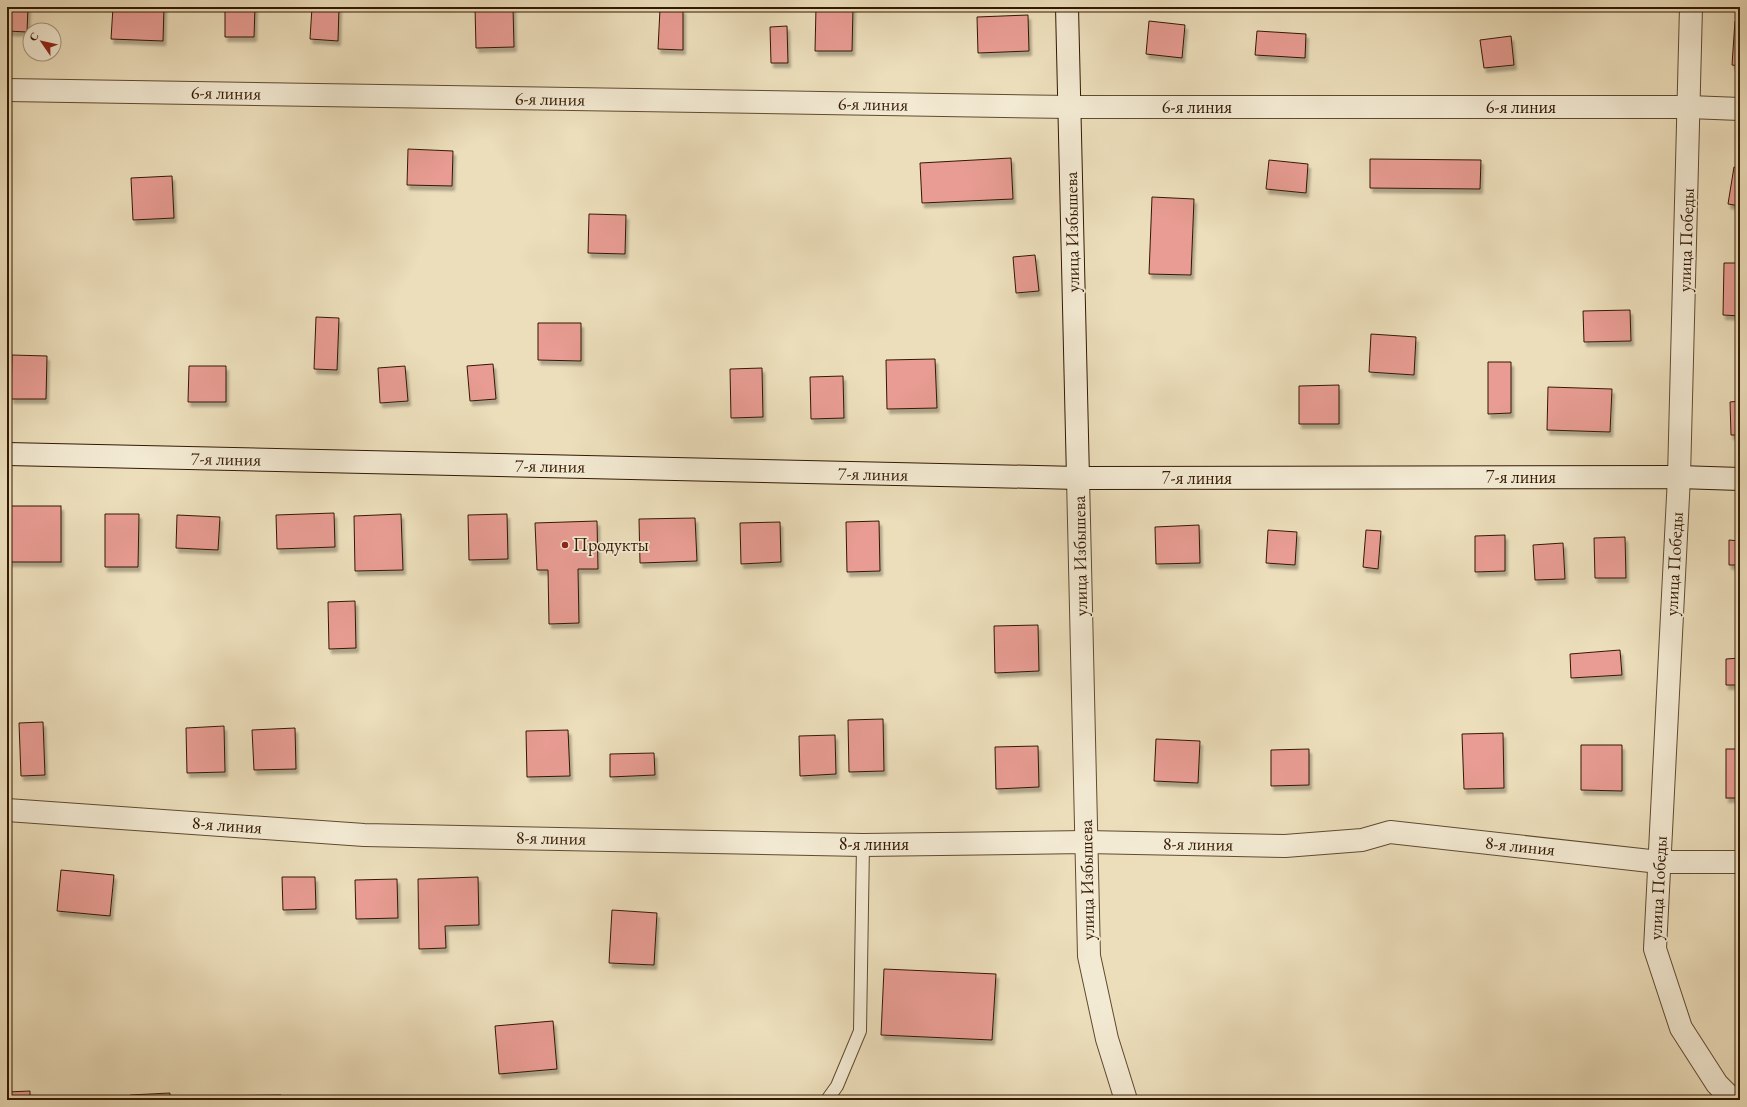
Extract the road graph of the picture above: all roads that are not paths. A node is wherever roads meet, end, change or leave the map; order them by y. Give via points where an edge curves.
1 (1068, 7) edge
2 (1691, 7) edge
3 (7, 90) edge
4 (1069, 107) junction
5 (1689, 107) junction
6 (1740, 109) edge
7 (7, 454) edge
8 (1679, 477) junction
9 (1078, 478) junction
10 (1740, 479) edge
11 (7, 810) edge
12 (1086, 842) junction
13 (862, 845) junction
14 (1659, 862) junction
15 (1740, 862) edge
16 (827, 1100) edge
17 (1126, 1100) edge
18 (1733, 1100) edge

1 - 4 street, улица Избышева
2 - 5 street, улица Победы
3 - 4 street, 6-я линия
4 - 5 street, 6-я линия
4 - 9 street, улица Избышева
5 - 6 street, 6-я линия
5 - 8 street, улица Победы
7 - 9 street, 7-я линия
8 - 9 street, 7-я линия
8 - 10 street, 7-я линия
8 - 14 street, улица Победы
9 - 12 street, улица Избышева
11 - 13 street, 8-я линия via 364,835
12 - 13 street, 8-я линия
12 - 14 street, 8-я линия via 1285,846 1362,840 1390,832
12 - 17 street, улица Избышева via 1089,956 1107,1039
13 - 16 lane via 860,1031 837,1086
14 - 15 street, 8-я линия
14 - 18 street, улица Победы via 1655,949 1682,1028 1717,1084

